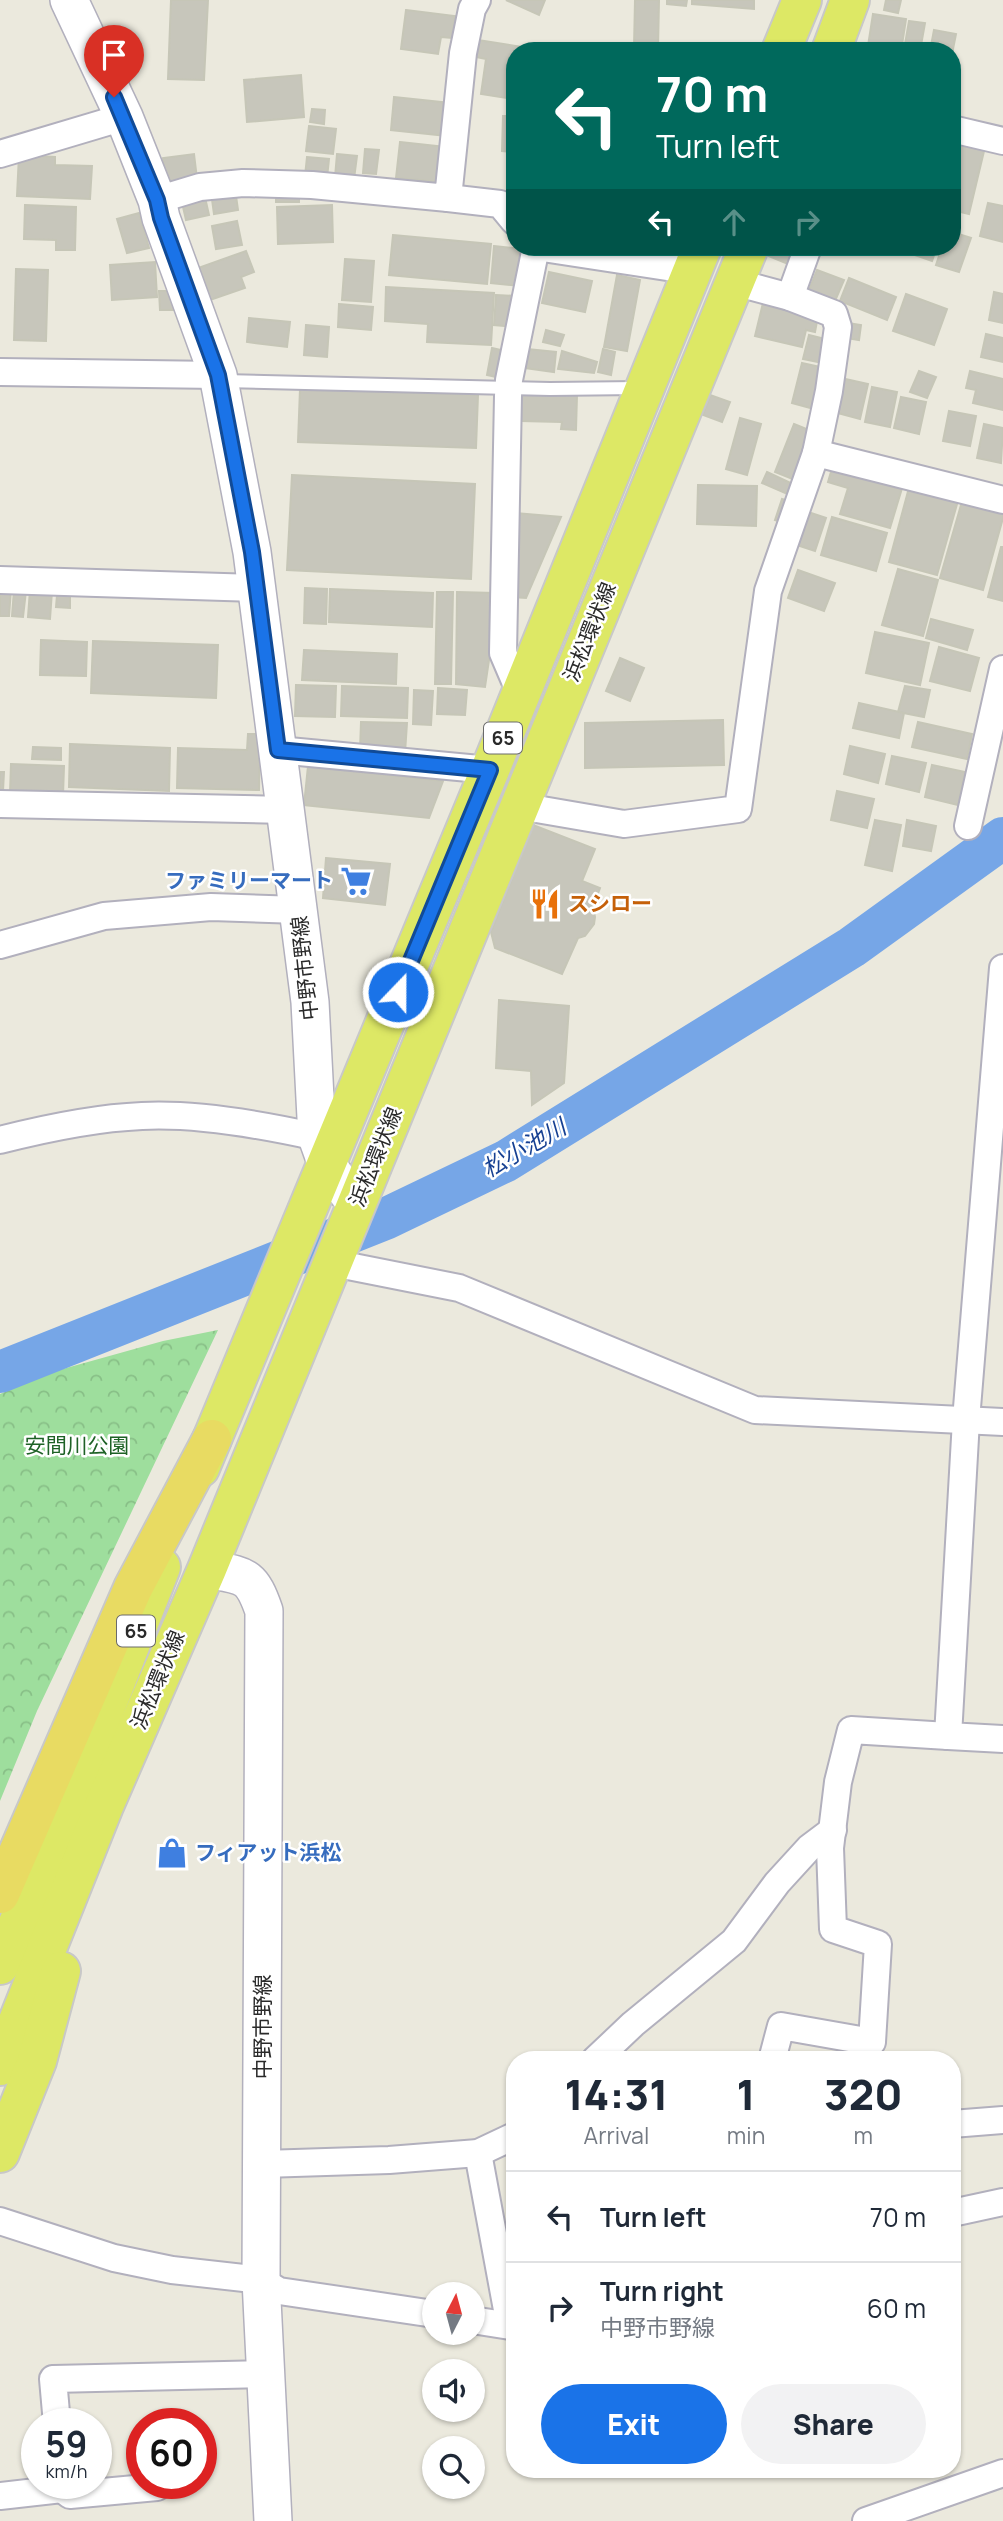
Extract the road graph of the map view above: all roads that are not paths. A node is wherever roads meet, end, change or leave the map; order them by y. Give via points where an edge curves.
1 (69, 0) edge
2 (477, 0) edge
3 (802, 0) edge
4 (850, 0) edge
5 (784, 42) edge
6 (834, 42) edge
7 (124, 117) junction
8 (961, 131) edge
9 (1003, 141) edge
10 (0, 154) edge
11 (448, 198) junction
12 (157, 200) junction
13 (506, 211) edge
14 (534, 256) edge
15 (658, 256) edge
16 (745, 256) edge
17 (805, 256) edge
18 (698, 259) edge
19 (734, 282) junction
20 (790, 297) junction
21 (0, 372) edge
22 (219, 378) junction
23 (646, 387) junction
24 (509, 388) junction
25 (816, 453) junction
26 (1003, 500) edge
27 (0, 580) edge
28 (257, 588) junction
29 (1003, 669) edge
30 (521, 695) junction
31 (278, 750) junction
32 (490, 770) junction
33 (0, 804) edge
34 (519, 806) junction
35 (286, 810) junction
36 (968, 826) dead end
37 (299, 910) junction
38 (0, 944) edge
39 (1003, 968) edge
40 (0, 1140) edge
41 (322, 1151) junction
42 (356, 1204) junction
43 (334, 1260) junction
44 (966, 1420) junction
45 (1003, 1422) edge
46 (212, 1440) junction
47 (207, 1569) junction
48 (948, 1736) junction
49 (1003, 1739) edge
50 (104, 1806) junction
51 (833, 1830) junction
52 (0, 1894) edge
53 (0, 1965) edge
54 (604, 2051) edge
55 (774, 2051) edge
56 (0, 2066) edge
57 (1003, 2120) edge
58 (961, 2123) edge
59 (1003, 2127) edge
60 (506, 2140) edge
61 (0, 2153) edge
62 (478, 2153) junction
63 (263, 2164) junction
64 (1003, 2202) edge
65 (961, 2211) edge
66 (0, 2221) edge
67 (261, 2280) junction
68 (506, 2304) edge
69 (422, 2312) edge
70 (485, 2322) edge
71 (506, 2325) edge
72 (265, 2374) junction
73 (56, 2408) edge
74 (1003, 2473) edge
75 (941, 2482) edge
76 (21, 2493) edge
77 (0, 2496) edge
78 (273, 2521) edge
79 (866, 2521) edge

1 - 7 main road, 中野市野線
2 - 11 street via 463,52
3 - 5 main road
4 - 6 main road
7 - 10 street
7 - 12 main road, 中野市野線
8 - 9 street
11 - 12 street via 243,183 200,187
11 - 13 street via 500,204
12 - 22 main road, 中野市野線
14 - 24 street
15 - 18 street
16 - 19 main road, 浜松環状線 / 65
17 - 20 street
18 - 23 main road, 浜松環状線 / 65
19 - 20 street
19 - 34 main road, 浜松環状線 / 65
20 - 25 street via 834,314 838,327
21 - 22 street
22 - 24 lane
22 - 28 main road, 中野市野線
23 - 24 lane
23 - 30 main road, 浜松環状線 / 65
24 - 30 street via 503,653
25 - 26 street
25 - 34 street via 768,591 738,809 624,824
27 - 28 street
28 - 31 main road, 中野市野線
29 - 36 street
30 - 32 main road, 浜松環状線 / 65
31 - 32 street
31 - 35 main road, 中野市野線
32 - 41 main road, 浜松環状線 / 65
33 - 35 street
34 - 42 main road, 浜松環状線 / 65
35 - 37 main road, 中野市野線
37 - 38 street via 211,907 104,916
37 - 41 main road, 中野市野線
39 - 44 street
40 - 41 street via 71,1123 144,1115 271,1127
41 - 42 main road
41 - 46 main road, 浜松環状線 / 65 via 301,1227
42 - 43 main road, 浜松環状線 / 65
43 - 44 street via 459,1288 755,1410
43 - 47 main road, 浜松環状線 / 65
44 - 45 street
44 - 48 street
46 - 52 highway via 133,1588
46 - 53 main road, 浜松環状線 / 65
47 - 50 main road, 浜松環状線 / 65
47 - 63 main road, 中野市野線 via 244,1576 264,1611
48 - 49 street
48 - 51 street via 851,1730 838,1782
50 - 56 main road, 浜松環状線 / 65
50 - 61 main road, 65 via 37,2061
51 - 54 street via 777,1883 734,1941
51 - 55 street via 833,1929 878,1944 872,2042 781,2026
57 - 58 street
57 - 59 street
60 - 62 street
62 - 63 street
62 - 68 street
63 - 67 main road, 中野市野線
64 - 65 street
66 - 67 street via 114,2258
67 - 69 street via 279,2291
67 - 72 main road, 中野市野線
70 - 71 street
72 - 73 street via 53,2379
72 - 78 main road, 中野市野線
74 - 75 street
75 - 79 street
76 - 77 street

